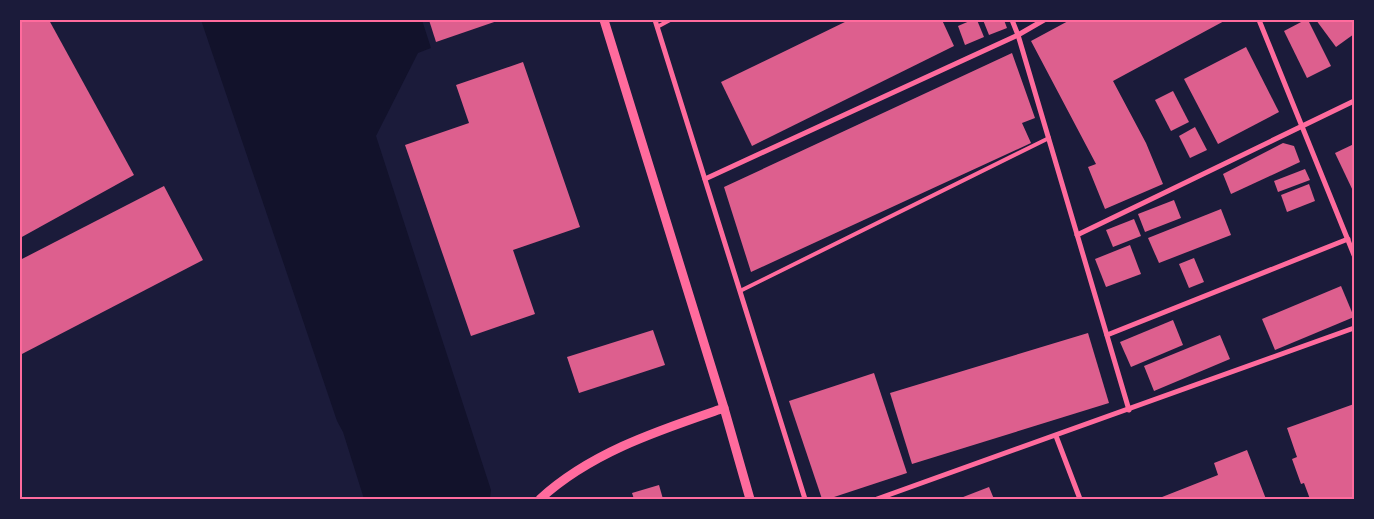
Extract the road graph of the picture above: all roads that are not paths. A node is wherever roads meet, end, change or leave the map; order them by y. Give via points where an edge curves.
1 (604, 20) edge
2 (655, 20) edge
3 (670, 20) edge
4 (1012, 20) edge
5 (1044, 20) edge
6 (1259, 20) edge
7 (657, 27) junction
8 (1018, 35) junction
9 (1354, 101) edge
10 (1302, 126) junction
11 (1049, 138) junction
12 (705, 179) junction
13 (1077, 235) junction
14 (1348, 240) junction
15 (1354, 255) edge
16 (740, 291) junction
17 (1354, 328) edge
18 (1107, 335) junction
19 (724, 408) junction
20 (1129, 410) junction
21 (1056, 436) junction
22 (541, 498) edge
23 (750, 499) edge
24 (805, 499) edge
25 (877, 499) edge
26 (1080, 499) edge

1 - 19 street
2 - 7 street
3 - 7 lane
4 - 8 street
5 - 8 street
6 - 10 street
7 - 12 street
8 - 11 street
8 - 12 street
9 - 10 street
10 - 13 street
10 - 14 street
11 - 13 street
11 - 16 lane
12 - 16 street
13 - 18 street
14 - 15 street
14 - 18 street
16 - 24 street
17 - 20 street
18 - 20 street
19 - 22 street via 647,436 590,462
19 - 23 street
20 - 21 street
21 - 25 street
21 - 26 street

